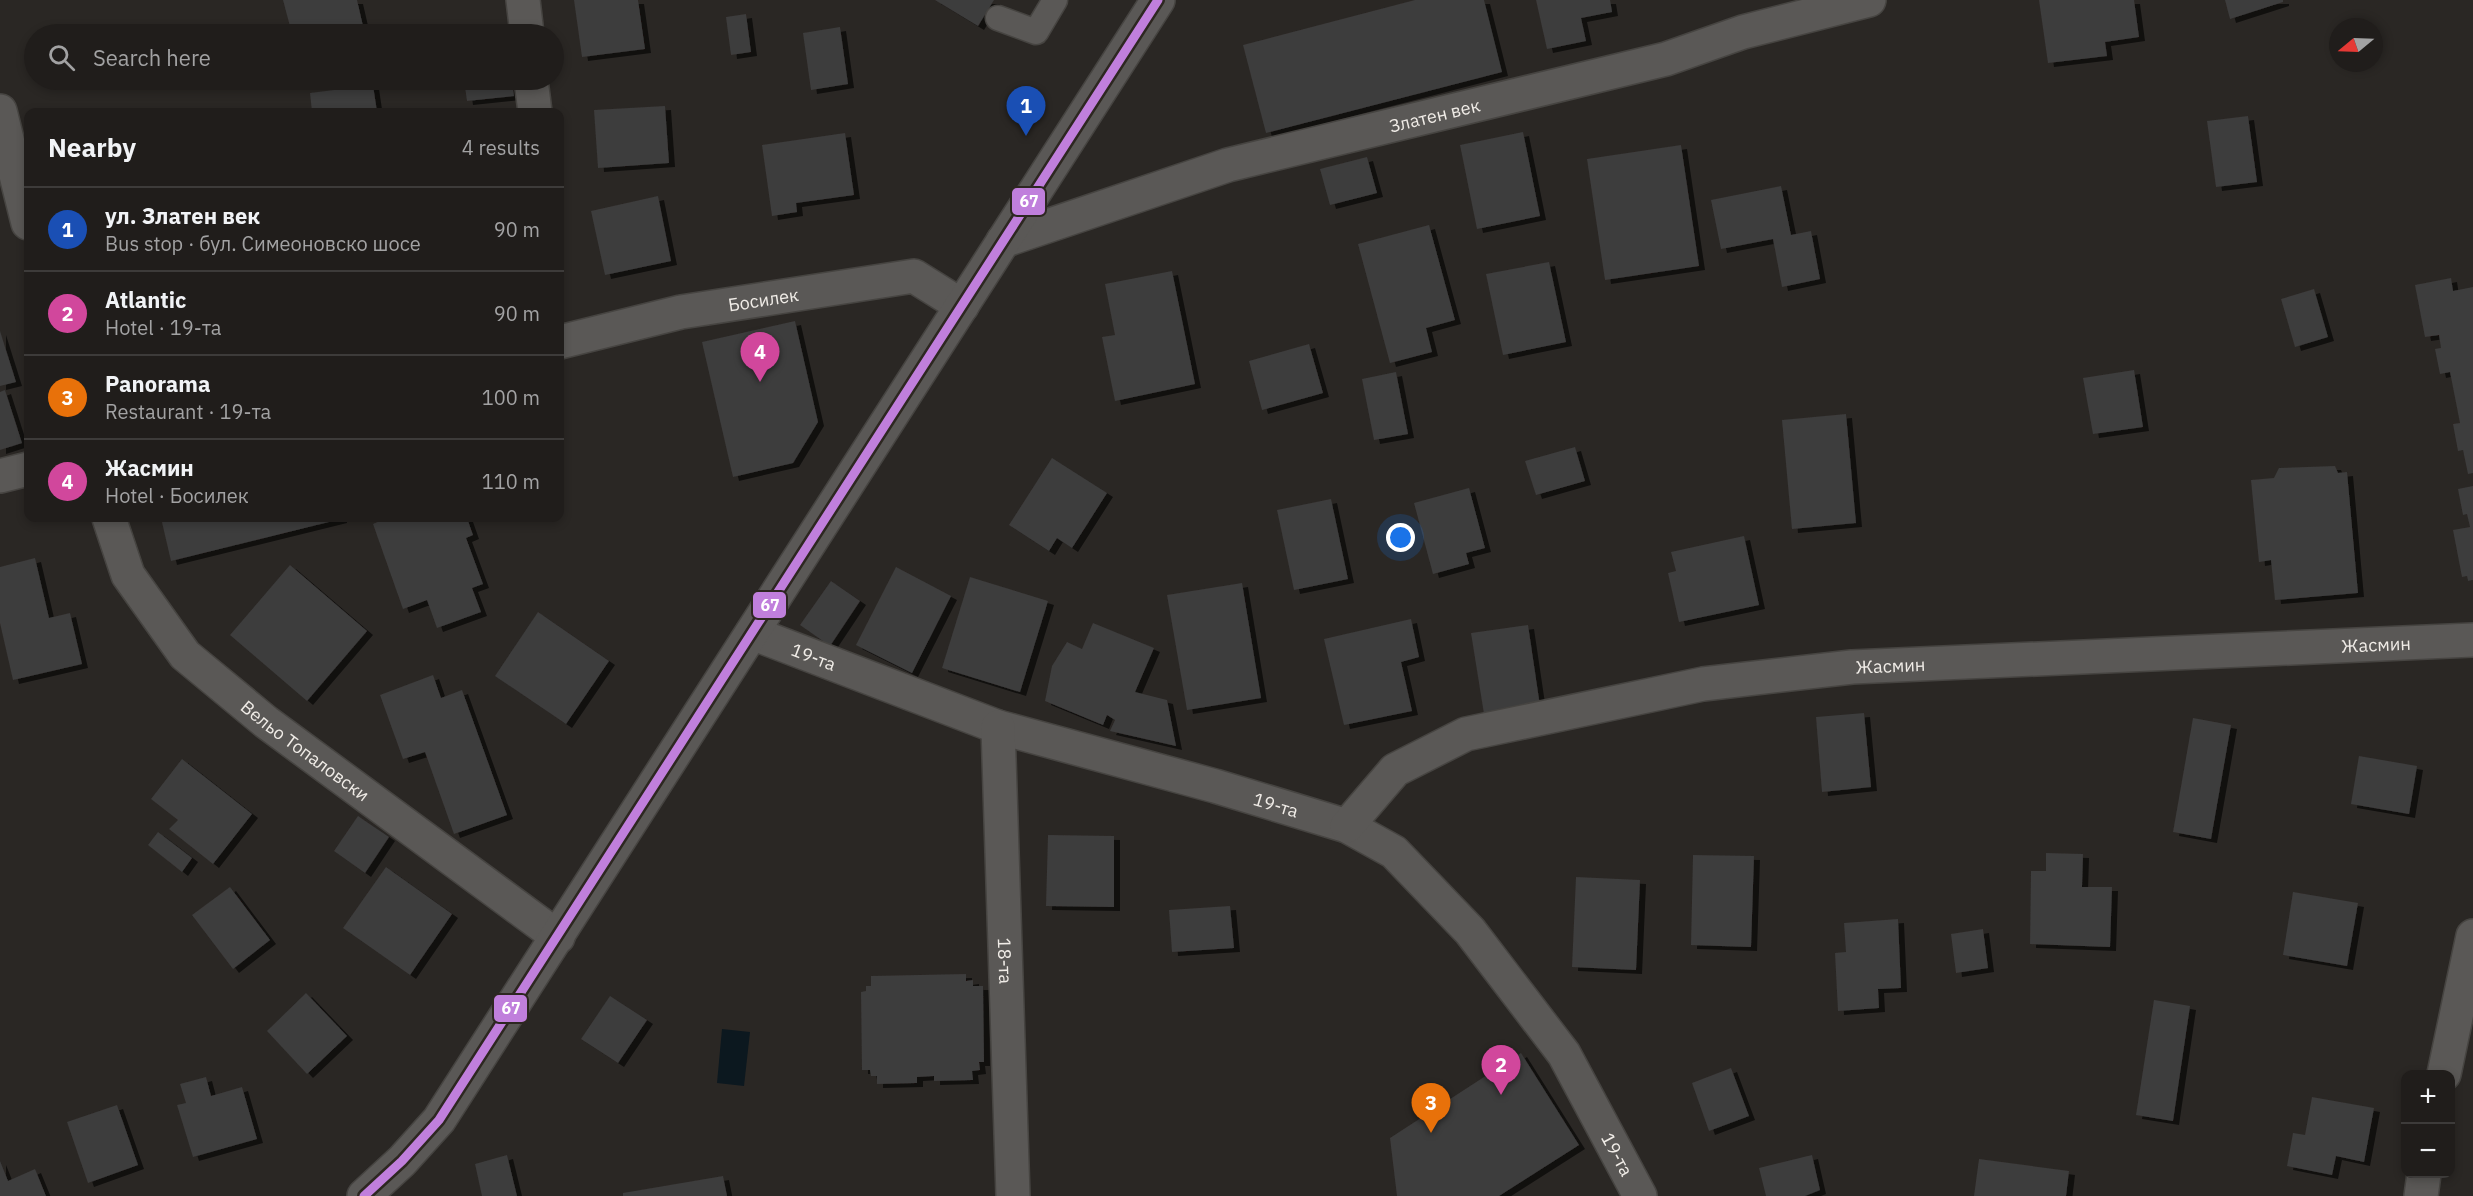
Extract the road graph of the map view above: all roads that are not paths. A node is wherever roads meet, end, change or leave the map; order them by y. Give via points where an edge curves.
1 (523, 0) edge
2 (1055, 0) edge
3 (1158, 0) edge
4 (1869, 0) edge
5 (998, 18) dead end
6 (526, 24) edge
7 (532, 90) edge
8 (534, 108) edge
9 (0, 111) edge
10 (24, 207) edge
11 (1003, 241) junction
12 (962, 306) junction
13 (564, 341) edge
14 (24, 470) edge
15 (0, 476) edge
16 (110, 522) edge
17 (752, 633) junction
18 (2473, 640) edge
19 (998, 727) junction
20 (1347, 826) junction
21 (558, 936) junction
22 (2473, 936) edge
23 (2445, 1070) edge
24 (2423, 1178) edge
25 (364, 1196) edge
26 (1013, 1196) edge
27 (1640, 1196) edge
28 (2421, 1196) edge

1 - 6 street
2 - 5 lane via 1036,32
3 - 11 street
4 - 11 street, Златен век via 1743,32 1666,59 1228,165
7 - 8 street
9 - 10 street
11 - 12 street
12 - 13 street, Босилек via 914,276 681,312
12 - 17 street
14 - 15 street
16 - 21 street, Вельо Топаловски via 128,575 185,655 266,722
17 - 19 street, 19-та
17 - 21 street
18 - 20 street, Жасмин via 1852,666 1703,684 1466,734 1395,770
19 - 20 street, 19-та
19 - 26 street, 18-та
20 - 27 street, 19-та via 1394,852 1470,931 1564,1054
21 - 25 street via 439,1120
22 - 23 street
24 - 28 street

